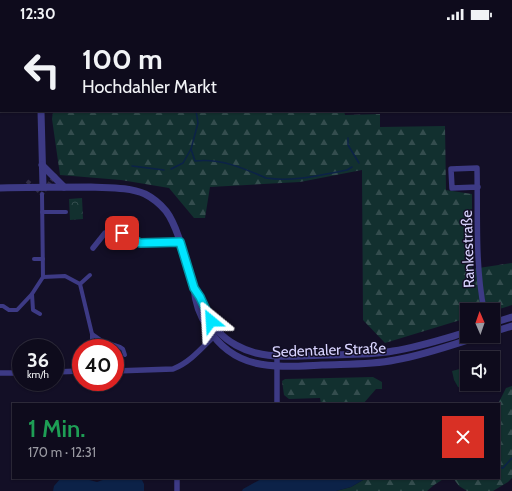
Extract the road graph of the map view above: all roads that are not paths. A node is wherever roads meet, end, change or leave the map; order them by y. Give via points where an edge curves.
1 (41, 112) edge
2 (42, 165) junction
3 (64, 187) junction
4 (478, 187) junction
5 (0, 188) edge
6 (42, 191) junction
7 (42, 212) junction
8 (66, 212) dead end
9 (180, 242) junction
10 (93, 248) dead end
11 (43, 259) junction
12 (34, 260) dead end
13 (90, 275) dead end
14 (43, 277) junction
15 (80, 284) junction
16 (32, 294) junction
17 (483, 303) edge
18 (0, 306) edge
19 (40, 314) dead end
20 (512, 317) edge
21 (500, 321) edge
22 (512, 326) edge
23 (500, 330) edge
24 (92, 334) junction
25 (460, 334) edge
26 (216, 335) junction
27 (92, 339) edge
28 (460, 342) edge
29 (125, 356) dead end
30 (277, 356) junction
31 (277, 366) junction
32 (124, 371) edge
33 (12, 373) edge
34 (0, 374) edge
35 (277, 403) edge
36 (177, 479) edge
37 (177, 491) edge

1 - 2 street
2 - 3 street
2 - 6 street
3 - 6 street, Sedentaler Straße
3 - 9 street, Sedentaler Straße via 109,188 145,194 166,210
4 - 4 street, Rankestraße via 452,188 451,169 477,168
4 - 17 street, Rankestraße via 479,277
5 - 6 street, Sedentaler Straße
6 - 7 street
7 - 8 street
7 - 11 street
9 - 10 street via 140,243 122,233 105,234
9 - 26 street, Sedentaler Straße via 194,288 194,297 203,320
11 - 12 street
11 - 14 street
13 - 15 street
14 - 15 street via 65,276
14 - 16 street
15 - 24 street
16 - 18 street via 17,310
16 - 19 street via 33,310
20 - 21 street
22 - 23 street
24 - 27 street
24 - 29 street via 102,341 120,347
25 - 30 street, Sedentaler Straße via 424,345 379,353
26 - 30 street, Sedentaler Straße via 255,353
26 - 31 street, Sedentaler Straße via 225,349 242,359
26 - 32 street via 187,362 174,369
28 - 31 street, Sedentaler Straße via 393,361
30 - 31 street
31 - 35 street
33 - 34 street
36 - 37 street

